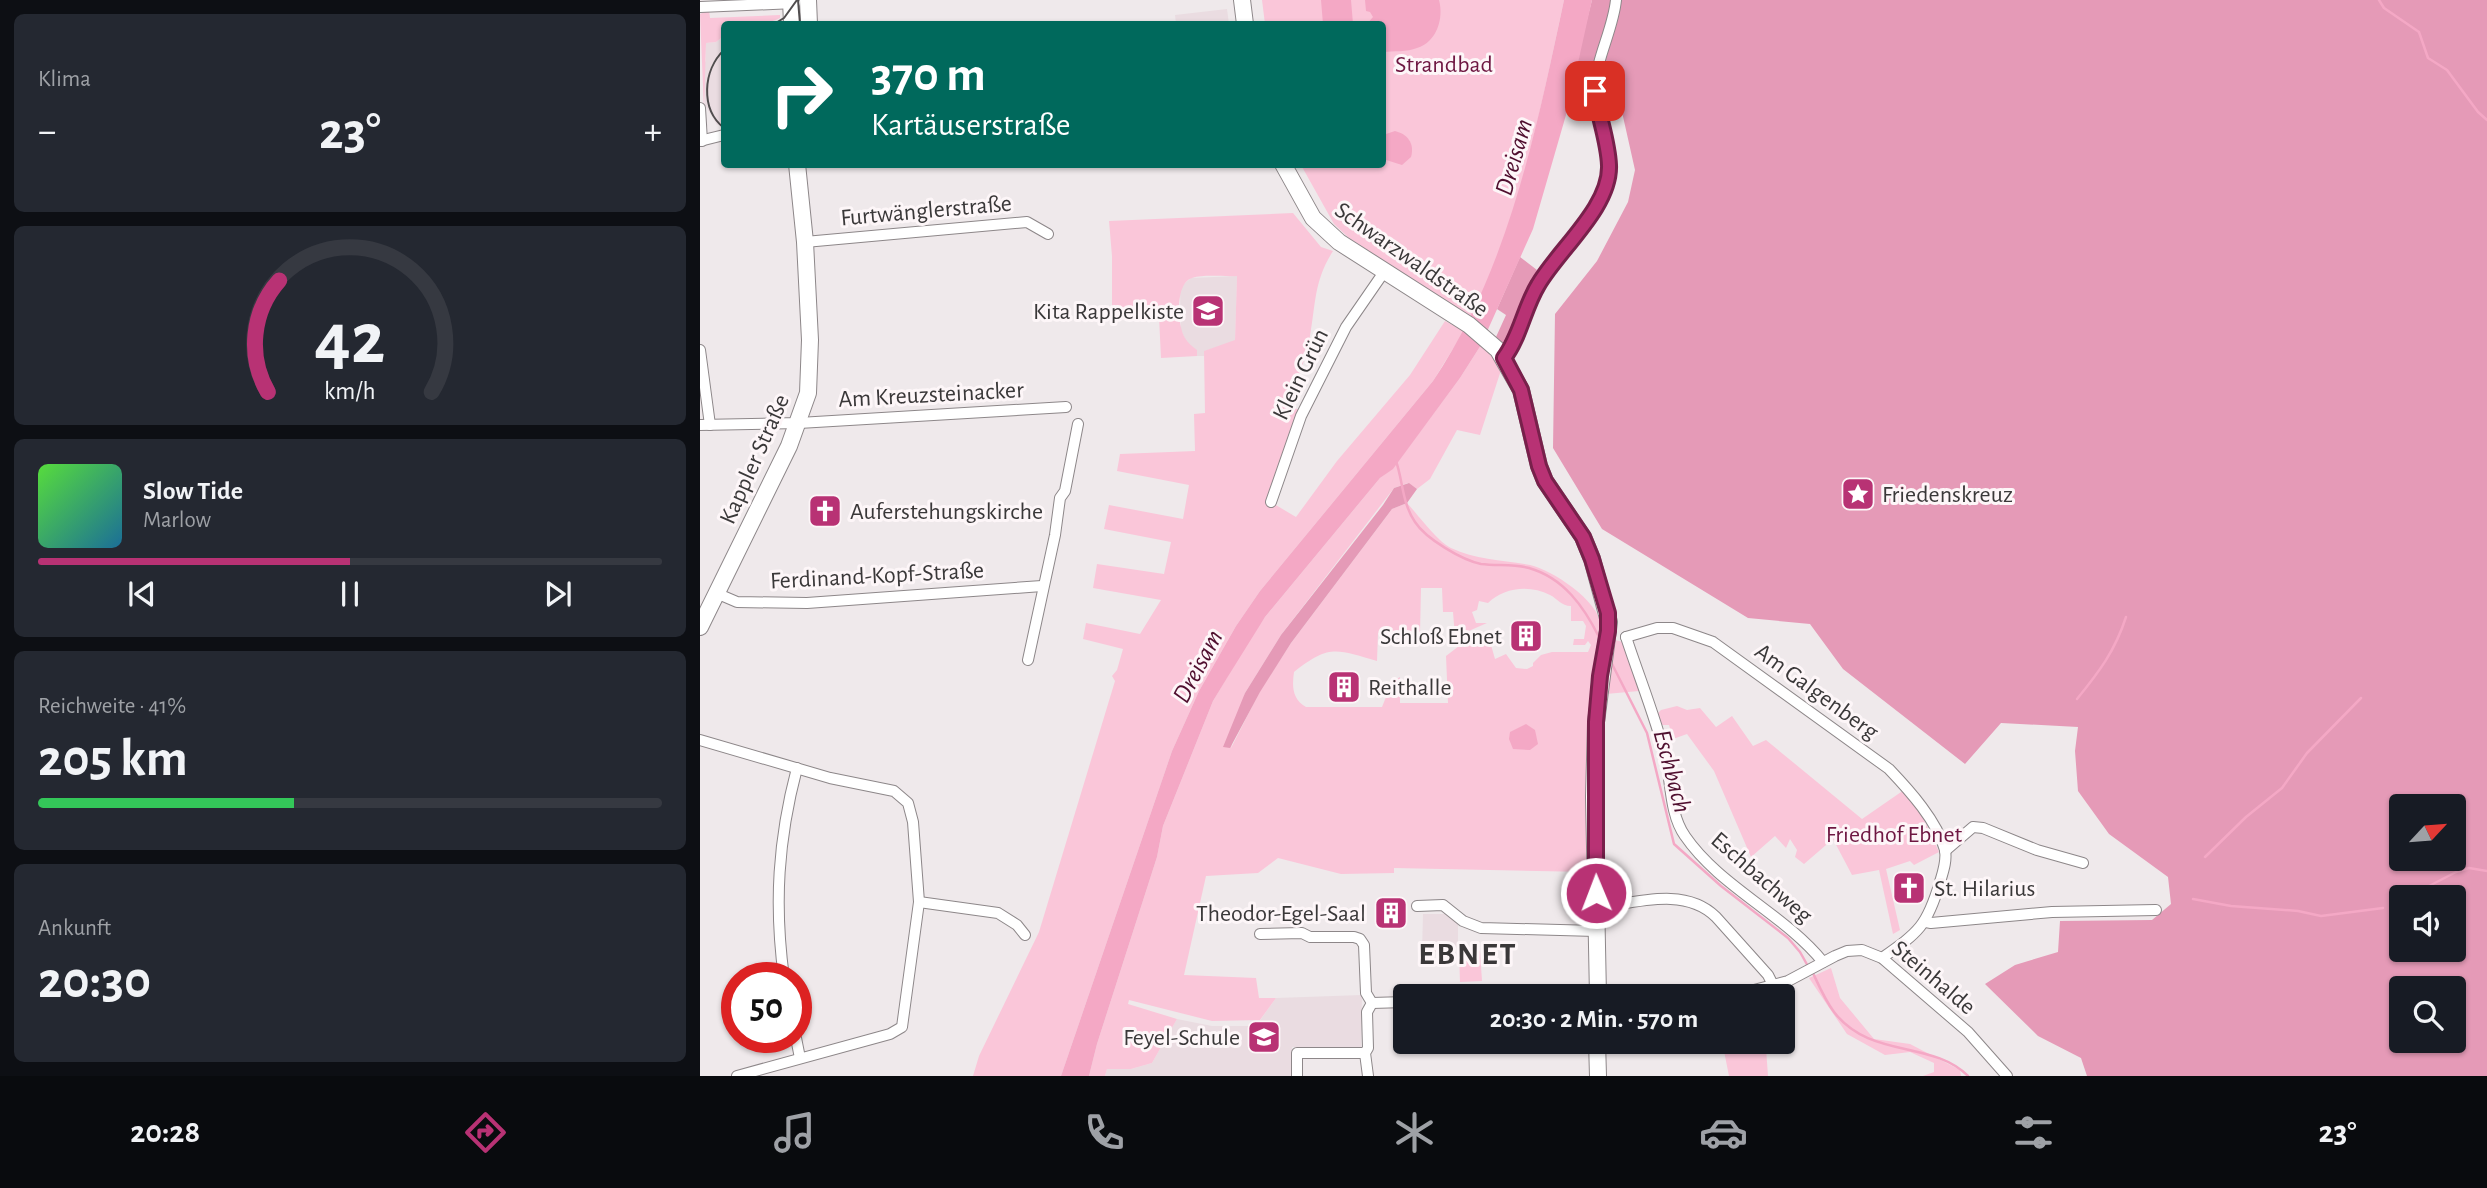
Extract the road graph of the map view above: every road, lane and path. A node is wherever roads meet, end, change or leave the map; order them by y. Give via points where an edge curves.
1 (1242, 0) edge
2 (1616, 0) edge
3 (800, 1) edge
4 (700, 7) edge
5 (793, 21) edge
6 (808, 21) edge
7 (1245, 21) edge
8 (700, 108) edge
9 (721, 137) edge
10 (701, 141) edge
11 (799, 168) edge
12 (1285, 168) edge
13 (1048, 234) dead end
14 (804, 242) junction
15 (1384, 272) junction
16 (700, 350) edge
17 (1504, 358) junction
18 (1066, 407) dead end
19 (799, 423) junction
20 (1078, 424) dead end
21 (705, 425) edge
22 (1271, 502) dead end
23 (1042, 586) junction
24 (716, 593) junction
25 (700, 627) edge
26 (1608, 633) junction
27 (1626, 637) junction
28 (1028, 660) dead end
29 (700, 740) edge
30 (797, 768) junction
31 (1945, 851) junction
32 (2083, 863) dead end
33 (919, 902) junction
34 (1417, 906) dead end
35 (1596, 908) junction
36 (2156, 910) dead end
37 (1926, 922) junction
38 (1596, 931) junction
39 (1261, 934) dead end
40 (1025, 935) dead end
41 (1882, 958) junction
42 (783, 962) edge
43 (1820, 963) junction
44 (1598, 984) edge
45 (1772, 984) edge
46 (1776, 984) edge
47 (1393, 1002) edge
48 (1372, 1003) junction
49 (799, 1053) edge
50 (1365, 1053) junction
51 (1597, 1054) edge
52 (800, 1058) junction
53 (2002, 1072) edge
54 (737, 1076) edge
55 (1297, 1076) edge
56 (1368, 1076) edge
57 (1598, 1076) edge

1 - 7 main road
2 - 17 street via 1595,91 1610,167 1607,185 1593,212 1532,295
3 - 4 street
3 - 5 main road
3 - 6 main road
8 - 10 street
9 - 10 street
11 - 14 main road, Kappler Straße
12 - 15 main road, Schwarzwaldstraße via 1313,218
13 - 14 street, Furtwänglerstraße via 1027,222
14 - 19 main road, Kappler Straße via 810,367
15 - 17 main road, Schwarzwaldstraße via 1450,313
15 - 22 street, Klein Grün via 1346,327 1301,416
16 - 21 street
17 - 26 main road, Schwarzwaldstraße via 1521,390 1545,481 1583,537 1592,559 1608,613
18 - 19 street, Am Kreuzsteinacker
19 - 21 street, Am Kreuzsteinacker
19 - 24 main road, Kappler Straße
20 - 23 street
23 - 24 street, Ferdinand-Kopf-Straße via 807,603 737,602
23 - 28 street
24 - 25 main road, Kappler Straße
26 - 27 street
26 - 35 main road, Schwarzwaldstraße via 1596,722
27 - 31 street, Am Galgenberg via 1673,628 1713,642 1889,769 1927,815
27 - 43 street, Eschbachweg via 1665,757 1683,834 1710,864 1811,947
29 - 30 street
30 - 33 street via 894,791 908,803
30 - 42 street via 786,810 779,870
31 - 32 street via 1973,827
31 - 37 street via 1945,865
33 - 40 street via 998,913
33 - 52 street via 902,1027
34 - 38 street via 1443,905 1481,928
35 - 38 main road, Schwarzwaldstraße
35 - 45 street via 1671,898 1693,901 1716,916
36 - 37 street
37 - 41 street
38 - 44 main road, Schwarzwaldstraße
39 - 48 street via 1360,939 1366,993
41 - 43 street, Steinhalde via 1847,950
41 - 53 street, Steinhalde via 1968,1032
43 - 46 street, Steinhalde
47 - 48 street
48 - 50 street via 1367,1012
49 - 52 street
50 - 55 street via 1297,1053
50 - 56 street
51 - 57 main road
52 - 54 street

